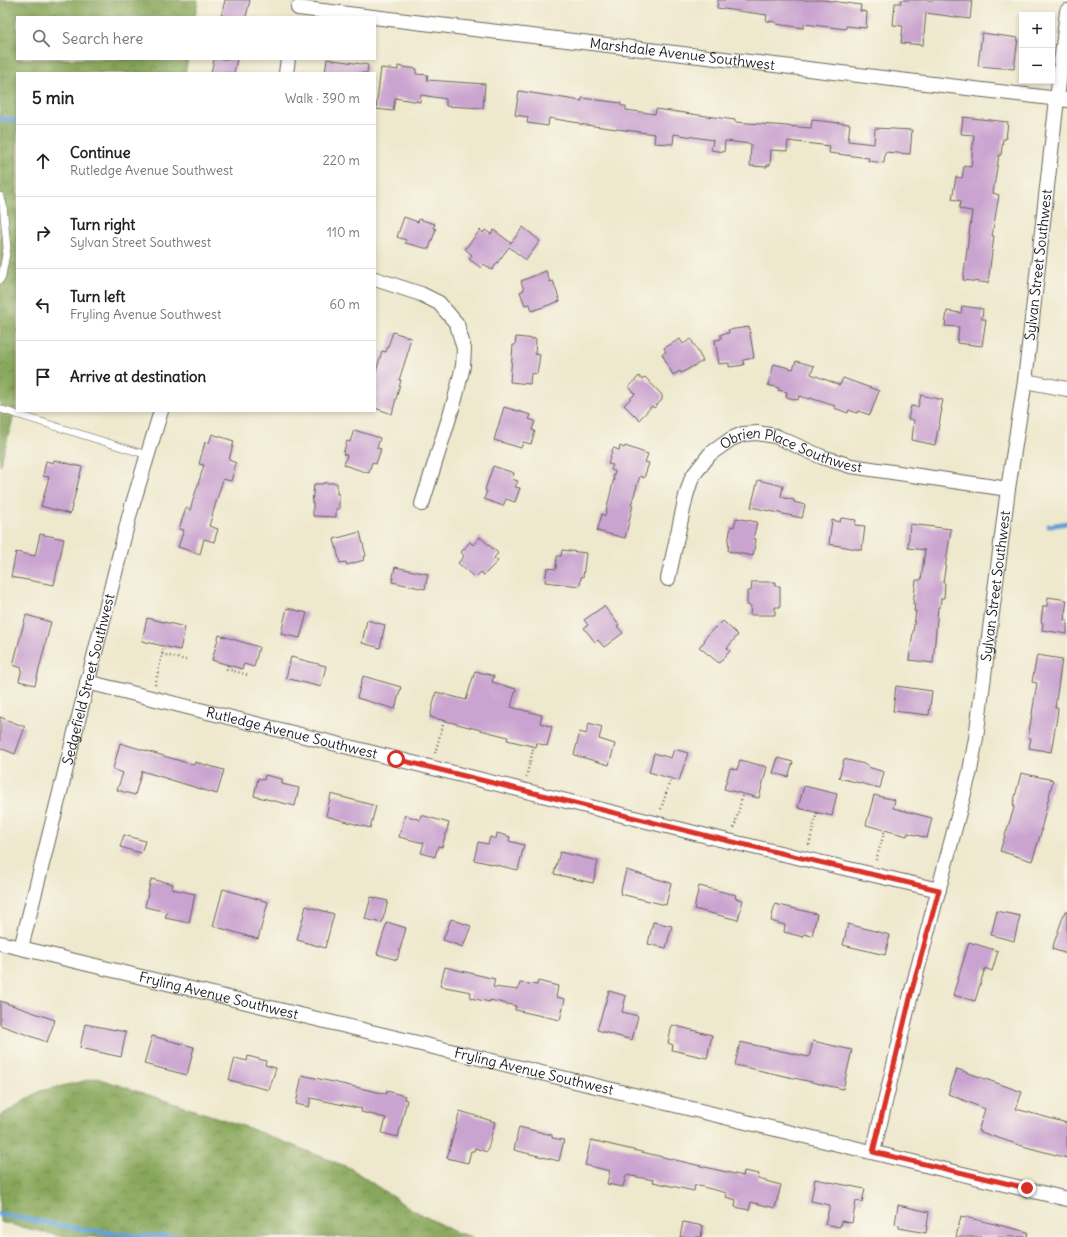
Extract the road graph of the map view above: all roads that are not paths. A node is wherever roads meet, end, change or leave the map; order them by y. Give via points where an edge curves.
1 (298, 8) edge
2 (1067, 11) edge
3 (365, 16) edge
4 (376, 17) edge
5 (288, 60) edge
6 (286, 72) edge
7 (1062, 99) edge
8 (0, 196) edge
9 (376, 279) edge
10 (0, 280) edge
11 (1025, 381) junction
12 (1067, 390) edge
13 (0, 409) edge
14 (161, 412) edge
15 (147, 455) junction
16 (1008, 490) junction
17 (422, 504) dead end
18 (668, 579) dead end
19 (87, 682) junction
20 (939, 890) junction
21 (0, 943) edge
22 (21, 948) junction
23 (873, 1152) junction
24 (1067, 1199) edge

1 - 3 street, Marshdale Avenue Southwest
2 - 7 street, Sylvan Street Southwest
4 - 7 street, Marshdale Avenue Southwest
5 - 6 street
7 - 11 street, Sylvan Street Southwest
8 - 10 lane via 7,248
9 - 17 street via 440,303 457,324 464,349 463,366 455,399
11 - 12 street
11 - 16 street, Sylvan Street Southwest
13 - 15 lane
14 - 15 street, Sedgefield Street Southwest
15 - 19 street, Sedgefield Street Southwest
16 - 18 street, Obrien Place Southwest via 851,466 822,457 775,436 743,434 710,454 692,477
16 - 20 street, Sylvan Street Southwest via 976,738
19 - 20 street, Rutledge Avenue Southwest via 657,824
19 - 22 street, Sedgefield Street Southwest
20 - 23 street, Sylvan Street Southwest
21 - 22 street, Fryling Avenue Southwest
22 - 23 street, Fryling Avenue Southwest
23 - 24 street, Fryling Avenue Southwest

